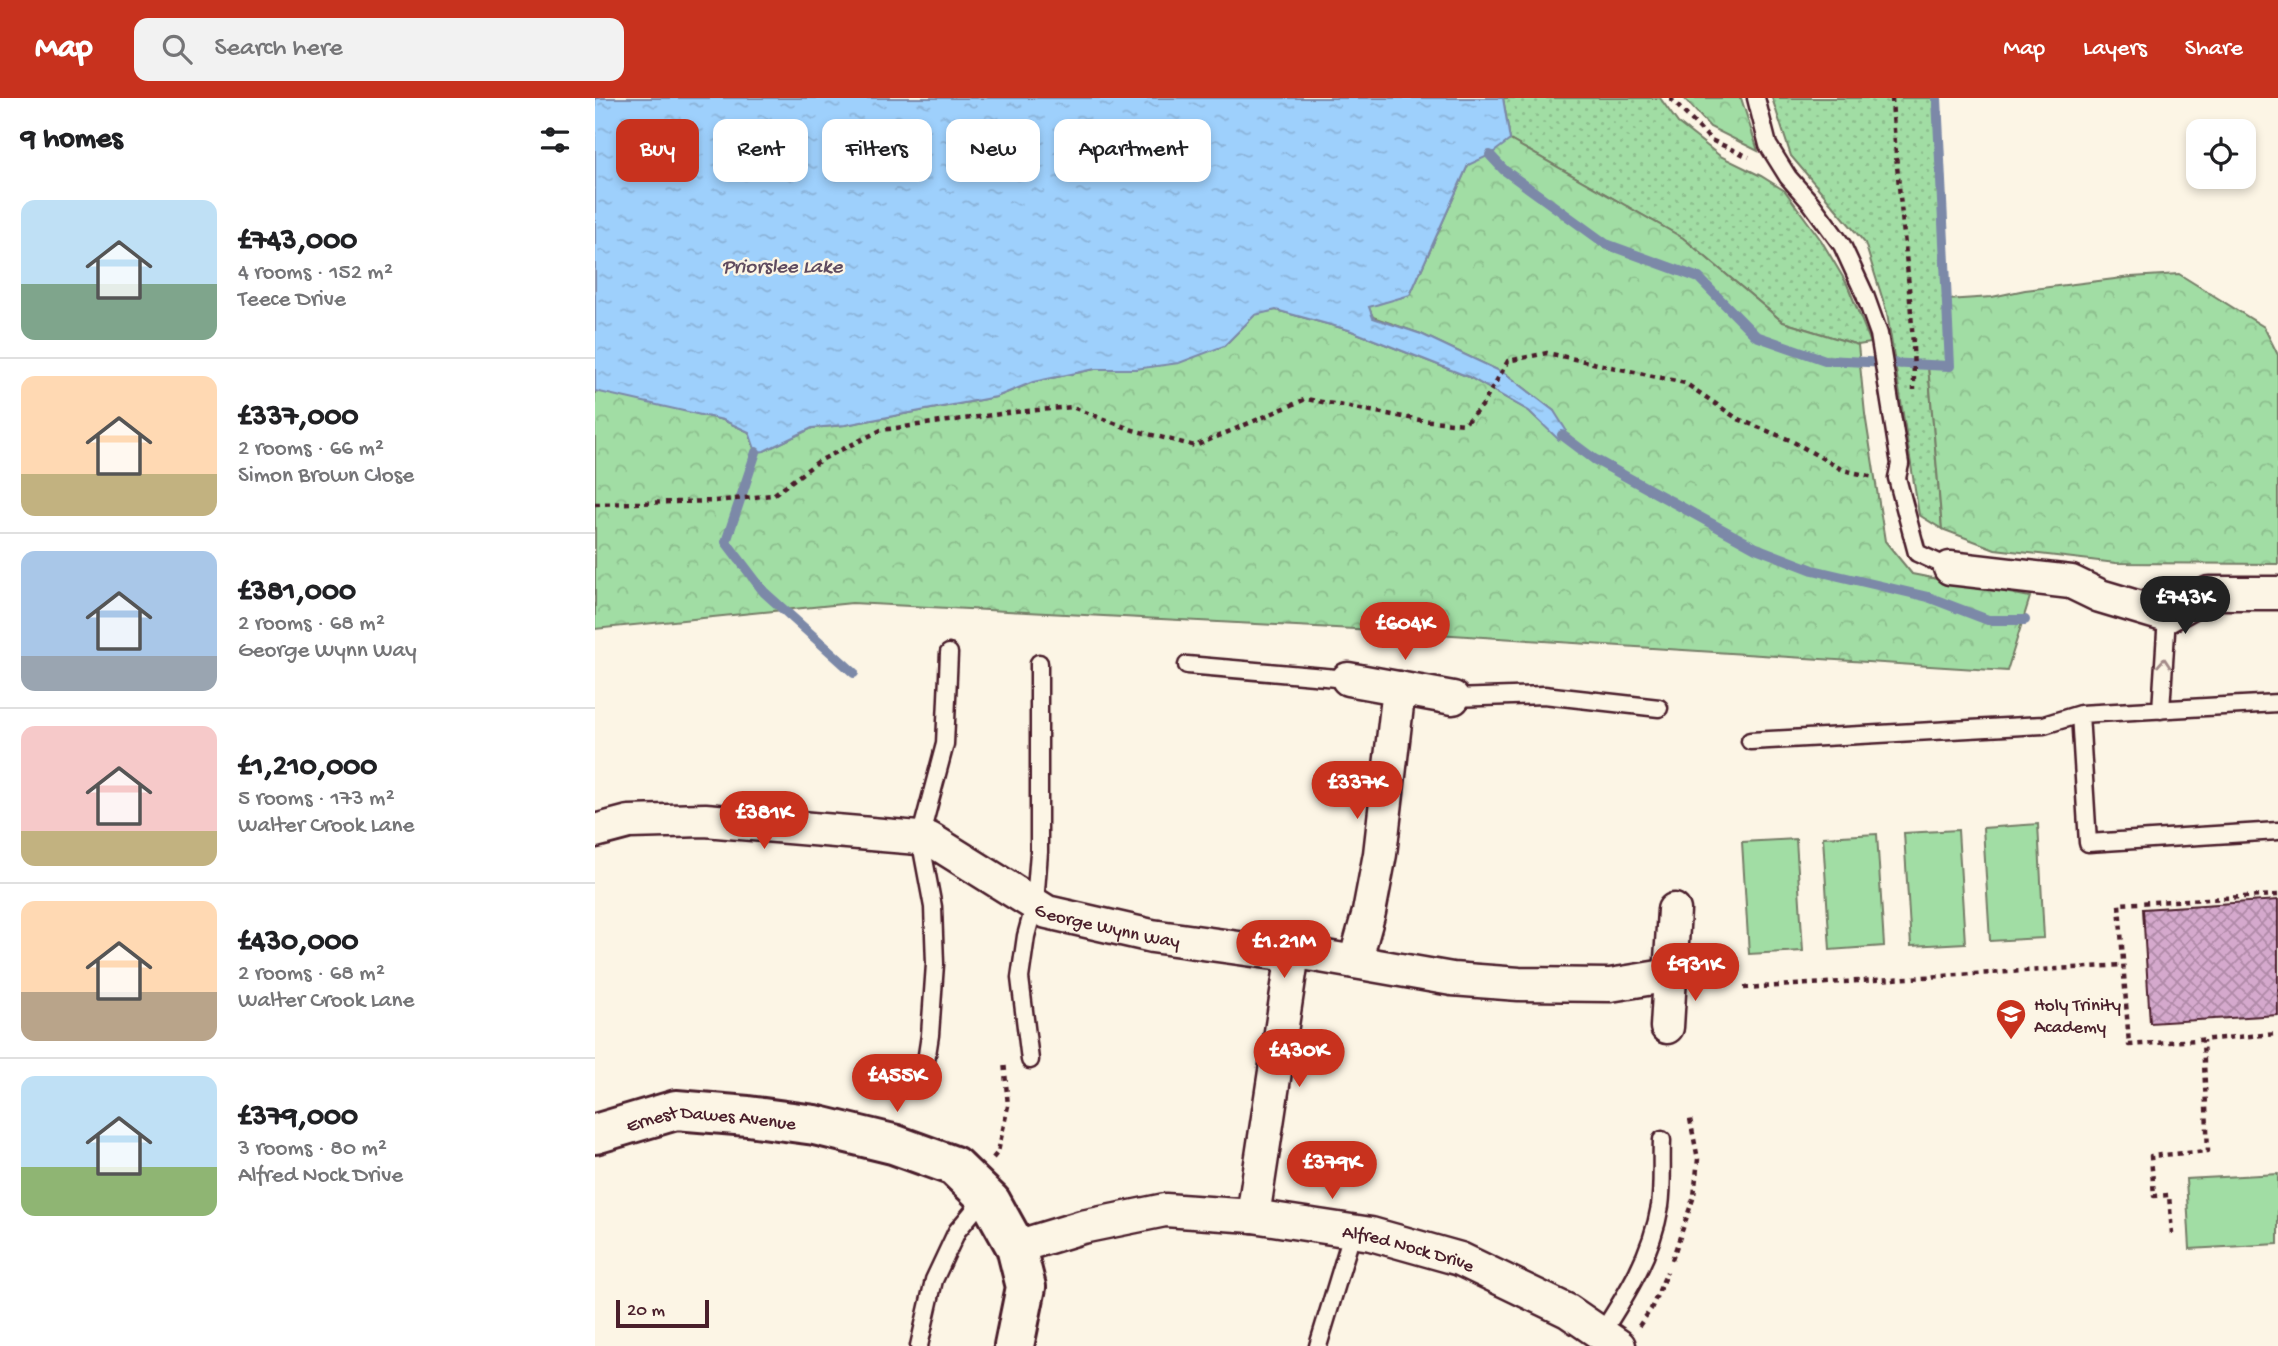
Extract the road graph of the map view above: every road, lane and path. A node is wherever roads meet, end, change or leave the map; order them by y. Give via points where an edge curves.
1 (1670, 98) edge
2 (1756, 98) edge
3 (1892, 98) edge
4 (1783, 169) junction
5 (1915, 401) dead end
6 (1898, 483) junction
7 (595, 504) edge
8 (1950, 568) joint
9 (2278, 593) edge
10 (2167, 616) junction
11 (949, 653) dead end
12 (1039, 663) dead end
13 (1187, 665) dead end
14 (1348, 679) joint
15 (1399, 688) junction
16 (1453, 698) joint
17 (2278, 703) edge
18 (1659, 708) dead end
19 (2161, 710) junction
20 (2080, 714) junction
21 (1750, 741) dead end
22 (595, 831) edge
23 (2278, 831) edge
24 (920, 838) junction
25 (2278, 895) edge
26 (1035, 903) junction
27 (1674, 910) dead end
28 (1293, 953) junction
29 (1355, 962) junction
30 (2123, 965) junction
31 (1671, 975) junction
32 (1744, 988) dead end
33 (1667, 1027) dead end
34 (2278, 1034) edge
35 (2203, 1040) junction
36 (1003, 1055) dead end
37 (1030, 1060) dead end
38 (923, 1081) dead end
39 (595, 1134) edge
40 (1662, 1140) dead end
41 (978, 1190) junction
42 (1253, 1216) junction
43 (1353, 1231) junction
44 (2172, 1234) dead end
45 (1016, 1247) junction
46 (1610, 1340) edge
47 (919, 1346) edge
48 (1014, 1346) edge
49 (1318, 1346) edge

1 - 4 path via 1711,140
2 - 4 lane via 1768,145
3 - 5 path
4 - 6 lane via 1842,245 1865,295 1879,334
6 - 7 path via 1843,470 1790,440 1738,419 1685,383 1547,353 1509,360 1482,406 1464,424 1306,399 1195,446 1072,407 1015,412 881,430 819,461 773,495
6 - 8 lane via 1917,554
8 - 10 street via 2071,582 2100,596
9 - 10 street via 2210,593
19 -> 10 lane
11 - 24 lane via 945,744
12 - 26 lane
13 - 14 lane
14 - 15 street
15 - 16 street
15 - 29 street via 1380,854
16 - 18 lane via 1544,695
17 - 19 lane
19 - 20 lane
20 - 21 lane via 2044,724
20 - 23 lane via 2088,843
22 - 24 street, George Wynn Way via 629,822 705,820
24 - 26 street, George Wynn Way via 930,839
24 - 38 lane via 933,907 936,964
25 - 30 path via 2119,904
26 - 28 street, George Wynn Way via 1047,912 1153,936
26 - 37 lane via 1020,978
27 - 31 street
28 - 29 street, George Wynn Way
28 - 42 street
29 - 31 street, George Wynn Way via 1452,979 1518,984 1610,985
30 - 32 path
30 - 35 path via 2129,1045
31 - 33 street
34 - 35 path
35 - 44 path via 2208,1151 2151,1156 2154,1196 2169,1195
36 - 41 path via 1008,1106 998,1152
39 - 41 street, Ernest Dawes Avenue via 676,1110 815,1125 893,1144 954,1166
40 - 46 lane via 1660,1206 1648,1250
41 - 45 street, Ernest Dawes Avenue via 991,1202
41 - 47 lane via 934,1280
42 - 43 street, Alfred Nock Drive
42 - 45 street, Alfred Nock Drive via 1165,1210 1082,1227
43 - 46 street, Alfred Nock Drive via 1460,1259 1568,1311
43 - 49 lane
45 - 48 street, Ernest Dawes Avenue via 1025,1287

